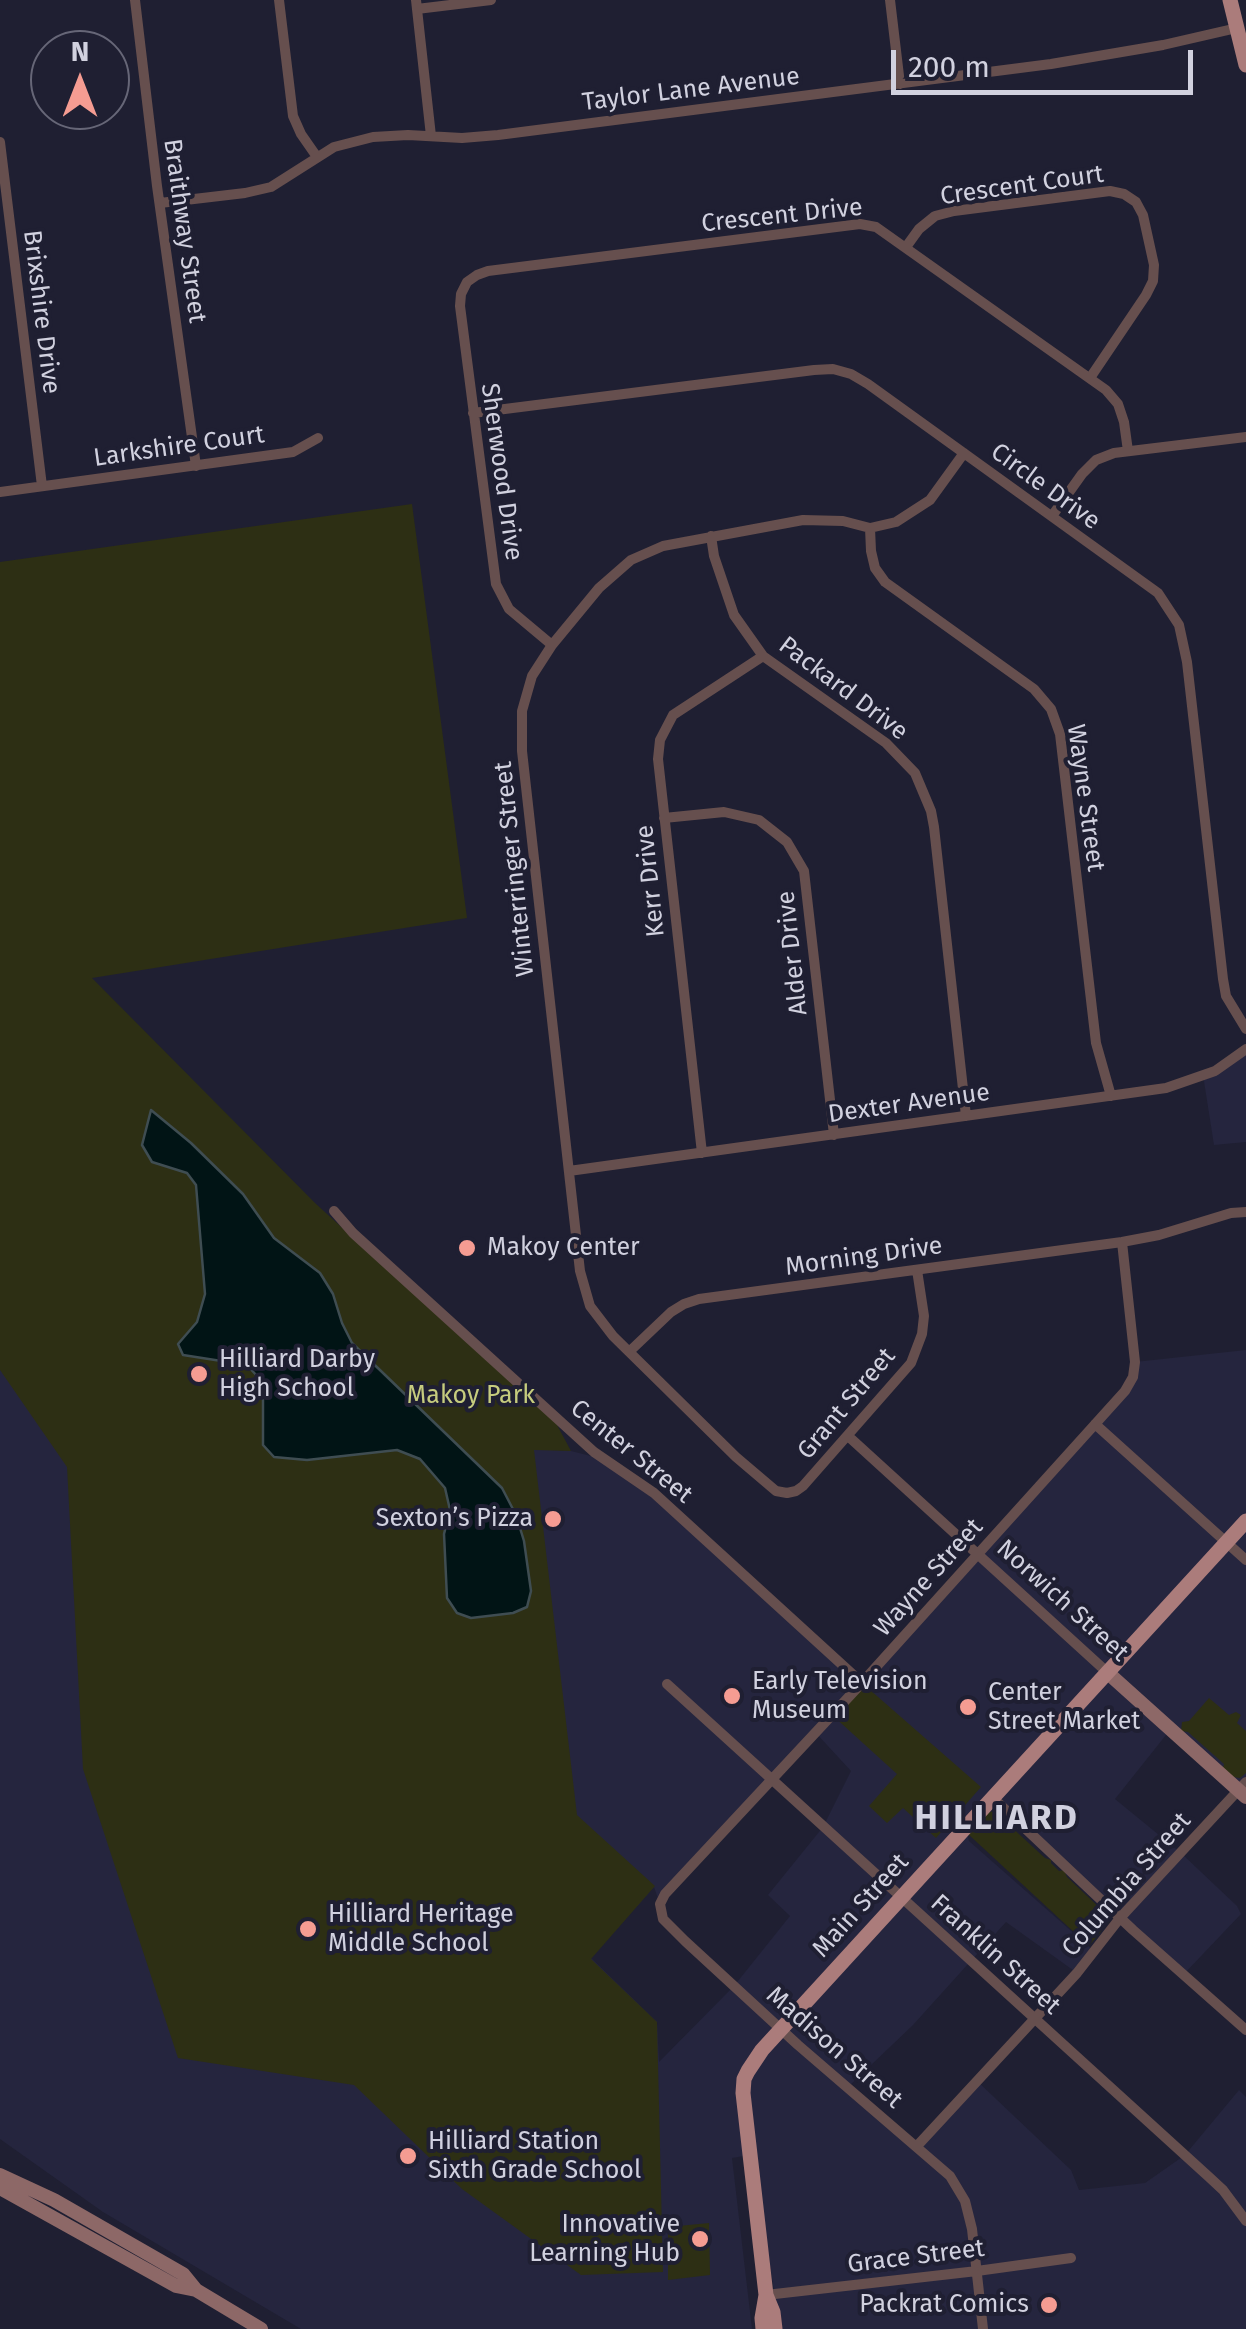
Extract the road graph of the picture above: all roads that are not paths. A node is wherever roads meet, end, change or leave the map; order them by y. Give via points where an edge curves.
1 (135, 0) edge
2 (279, 0) edge
3 (491, 0) edge
4 (890, 0) edge
5 (1230, 0) edge
6 (416, 4) edge
7 (1237, 28) junction
8 (1246, 65) edge
9 (900, 84) junction
10 (431, 136) junction
11 (0, 142) edge
12 (316, 157) junction
13 (160, 203) junction
14 (4, 208) edge
15 (906, 247) junction
16 (468, 282) joint
17 (1090, 378) junction
18 (473, 413) junction
19 (1246, 437) edge
20 (318, 438) dead end
21 (1128, 450) junction
22 (964, 453) junction
23 (196, 466) junction
24 (42, 486) junction
25 (0, 492) edge
26 (1052, 516) junction
27 (870, 528) junction
28 (711, 536) junction
29 (552, 645) junction
30 (763, 656) junction
31 (664, 818) junction
32 (1246, 1029) edge
33 (1246, 1049) edge
34 (1112, 1096) junction
35 (966, 1116) junction
36 (834, 1135) junction
37 (702, 1153) junction
38 (569, 1172) junction
39 (334, 1212) dead end
40 (1246, 1212) edge
41 (1122, 1242) junction
42 (917, 1270) junction
43 (630, 1351) junction
44 (1095, 1424) junction
45 (848, 1436) junction
46 (787, 1493) joint
47 (1246, 1521) edge
48 (1226, 1543) junction
49 (978, 1555) junction
50 (1246, 1560) edge
51 (1108, 1673) junction
52 (861, 1682) junction
53 (667, 1684) dead end
54 (772, 1781) junction
55 (1243, 1790) edge
56 (993, 1798) junction
57 (902, 1898) junction
58 (660, 1904) joint
59 (1120, 1918) junction
60 (1033, 2018) junction
61 (782, 2029) junction
62 (1246, 2030) edge
63 (917, 2146) junction
64 (0, 2175) edge
65 (0, 2188) edge
66 (1246, 2220) edge
67 (1071, 2258) dead end
68 (977, 2271) junction
69 (196, 2290) junction
70 (766, 2295) junction
71 (261, 2329) edge
72 (763, 2329) edge
73 (775, 2329) edge
74 (984, 2329) edge

1 - 13 street, Braithway Street
2 - 12 street via 293,116
3 - 6 street
4 - 9 street
5 - 7 main road
6 - 10 street
7 - 8 main road
7 - 9 street, Taylor Lane Avenue via 1070,61
9 - 10 street, Taylor Lane Avenue via 498,135
10 - 12 street, Taylor Lane Avenue via 352,140
11 - 14 street, Brixshire Drive
12 - 13 street, Taylor Lane Avenue via 270,187
13 - 23 street, Braithway Street
14 - 24 street, Brixshire Drive
15 - 16 street, Crescent Drive via 876,226 860,224 488,271
15 - 17 street, Crescent Drive
15 - 17 street, Crescent Court via 935,216 954,211 1110,191 1136,202 1153,281
16 - 18 street, Sherwood Drive via 460,306
17 - 21 street, Crescent Drive via 1118,404
18 - 22 street, Circle Drive via 833,370 868,384
18 - 29 street, Sherwood Drive via 496,584 510,609
19 - 21 street
20 - 23 street, Larkshire Court via 293,452
21 - 26 street via 1096,460
22 - 26 street, Circle Drive
22 - 27 street, Winterringer Street via 930,500 906,518
23 - 24 street, Larkshire Court
24 - 25 street, Larkshire Court
26 - 32 street, Circle Drive via 1158,593 1178,625 1188,662 1223,979
27 - 28 street, Winterringer Street via 803,520
27 - 34 street, Wayne Street via 871,551 885,582 1034,689 1051,709 1060,734 1096,1044
28 - 29 street, Winterringer Street via 631,560 598,588
28 - 30 street, Packard Drive via 734,615
29 - 38 street, Winterringer Street via 532,676 522,712 522,751
30 - 31 street, Kerr Drive via 673,715 658,759
30 - 35 street, Packard Drive via 886,743 926,798
31 - 36 street, Alder Drive via 724,812 759,820 787,842 804,871
31 - 37 street, Kerr Drive
33 - 34 street, Dexter Avenue via 1215,1070 1166,1088
34 - 35 street, Dexter Avenue
35 - 36 street, Dexter Avenue
36 - 37 street, Dexter Avenue
37 - 38 street, Dexter Avenue
38 - 43 street, Winterringer Street via 590,1306
39 - 52 street, Center Street via 594,1452 654,1493
40 - 41 street, Morning Drive
41 - 42 street, Morning Drive
41 - 44 street, Wayne Street via 1134,1378
42 - 43 street, Morning Drive via 699,1299 671,1312
42 - 45 street, Grant Street via 924,1316 912,1363
43 - 46 street, Winterringer Street via 766,1484
44 - 48 street
44 - 49 street, Wayne Street
45 - 46 street, Grant Street via 804,1486
45 - 49 street, Norwich Street
47 - 48 main road, Main Street
48 - 50 street
48 - 51 main road, Main Street
49 - 51 street, Norwich Street
49 - 52 street, Wayne Street
51 - 55 main road, Norwich Street
51 - 56 main road, Main Street
52 - 54 street, Wayne Street
53 - 54 street, Franklin Street
54 - 57 street, Franklin Street
54 - 58 street, Wayne Street
55 - 59 street, Columbia Street
56 - 57 main road, Main Street
56 - 59 street
57 - 60 street, Franklin Street
57 - 61 main road, Main Street
58 - 61 street, Madison Street via 663,1918
59 - 60 street, Columbia Street
59 - 62 street
60 - 63 street, Columbia Street
60 - 66 street, Franklin Street via 1210,2177
61 - 63 street, Madison Street
61 - 70 main road, Main Street via 743,2086
63 - 68 street, Madison Street via 950,2176 965,2201
64 - 69 main road via 184,2274
65 - 69 main road via 176,2286
67 - 68 street, Grace Street
68 - 70 street, Grace Street
68 - 74 street, Madison Street
69 - 71 main road
70 - 72 main road, Main Street
70 - 73 main road, Main Street

